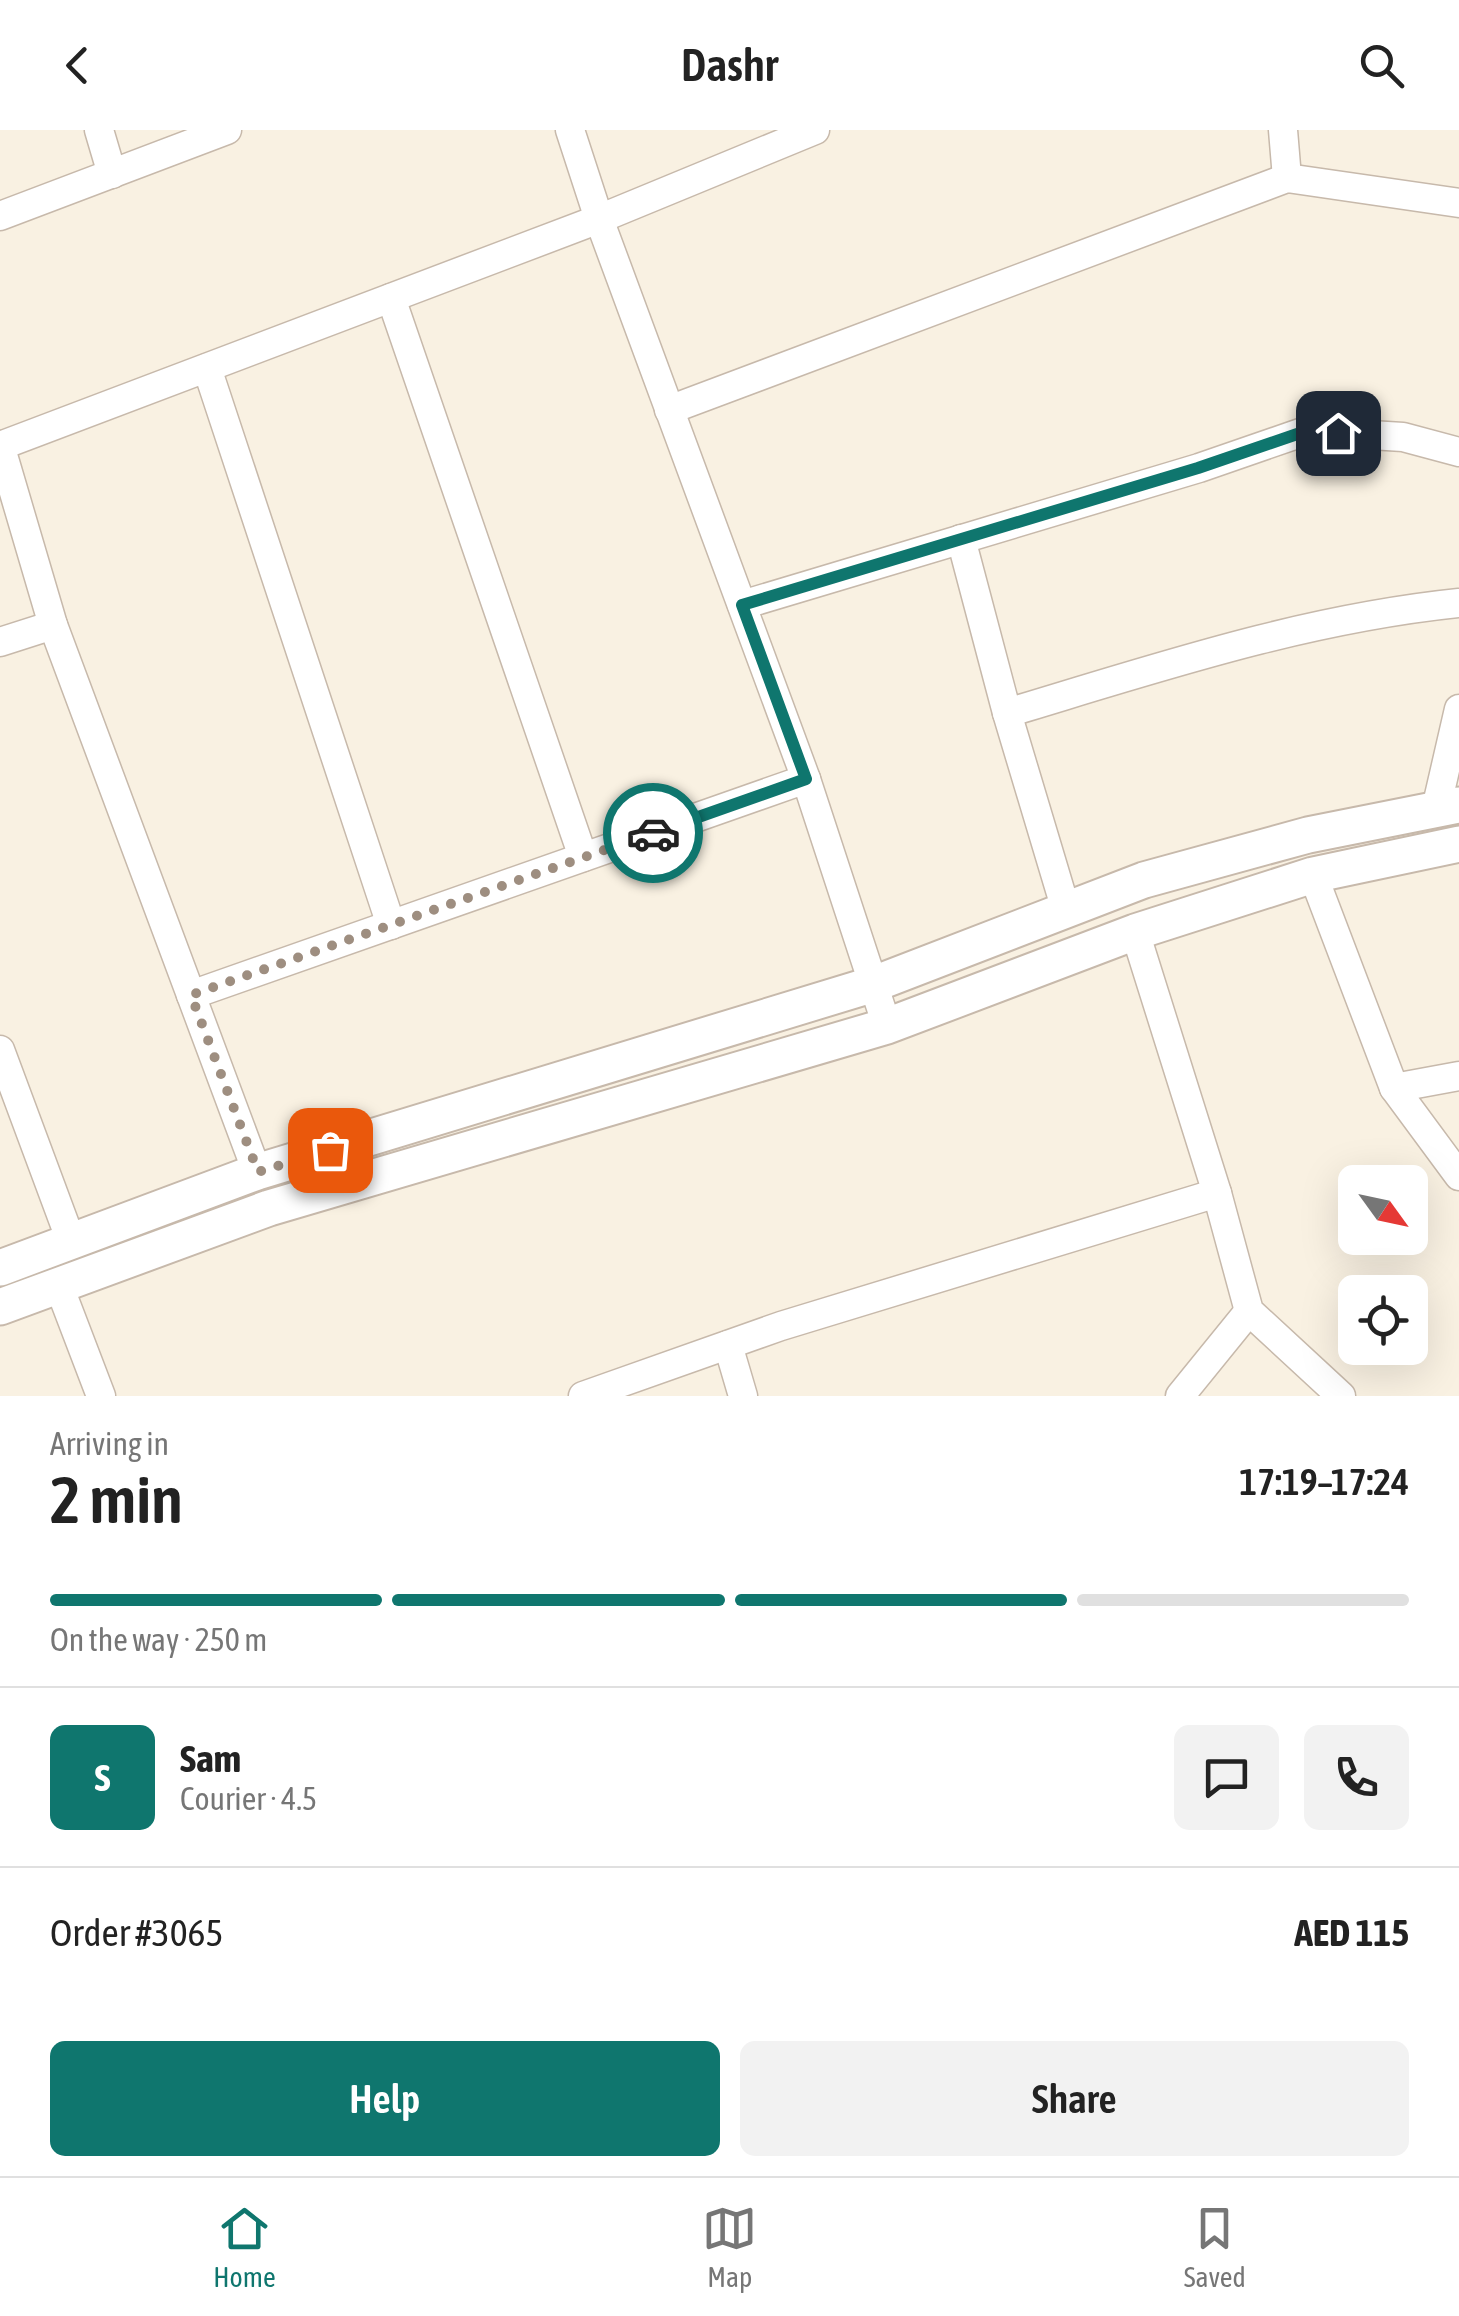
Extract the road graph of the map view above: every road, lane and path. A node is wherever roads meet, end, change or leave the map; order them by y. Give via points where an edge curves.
1 (99, 130) edge
2 (227, 130) edge
3 (570, 130) edge
4 (1283, 130) edge
5 (805, 132) edge
6 (112, 174) junction
7 (1288, 178) junction
8 (1459, 203) edge
9 (0, 216) edge
10 (599, 219) junction
11 (391, 298) junction
12 (207, 368) junction
13 (669, 410) junction
14 (0, 446) edge
15 (1459, 452) edge
16 (961, 539) junction
17 (1459, 603) edge
18 (742, 605) junction
19 (52, 625) junction
20 (0, 642) edge
21 (1459, 709) edge
22 (1007, 712) junction
23 (806, 779) junction
24 (1447, 807) edge
25 (1459, 844) edge
26 (583, 857) junction
27 (1313, 875) junction
28 (1066, 910) junction
29 (391, 924) junction
30 (1135, 932) junction
31 (874, 984) junction
32 (191, 995) junction
33 (887, 1026) junction
34 (0, 1052) edge
35 (1459, 1076) edge
36 (1394, 1088) junction
37 (258, 1172) junction
38 (1459, 1176) edge
39 (1218, 1193) junction
40 (72, 1241) junction
41 (0, 1268) edge
42 (60, 1286) junction
43 (0, 1308) edge
44 (1249, 1311) junction
45 (728, 1345) junction
46 (101, 1396) edge
47 (582, 1396) edge
48 (742, 1396) edge
49 (1180, 1396) edge
50 (1340, 1396) edge

1 - 6 street
2 - 6 street
3 - 10 street
4 - 7 street
5 - 10 street
6 - 9 street
7 - 8 street
7 - 13 street
10 - 11 street
10 - 13 street
11 - 12 street
11 - 26 street
12 - 14 street
12 - 29 street
13 - 18 street
14 - 19 street
15 - 16 street via 1403,437 1306,431
16 - 18 street
16 - 22 street
17 - 22 street via 1272,634
18 - 23 street
19 - 20 street
19 - 32 street
21 - 24 street
22 - 28 street
23 - 26 street
23 - 31 street
24 - 28 street via 1308,835 1144,880
25 - 27 street
26 - 29 street
27 - 30 street
27 - 36 street
28 - 31 street
29 - 32 street
30 - 33 street
30 - 39 street
31 - 33 street
31 - 37 street
32 - 37 street
33 - 42 street via 269,1208
34 - 40 street
35 - 36 street
36 - 38 street
37 - 40 street
39 - 44 street
39 - 45 street
40 - 41 street
42 - 43 street
42 - 46 street
44 - 49 street
44 - 50 street
45 - 47 street
45 - 48 street

